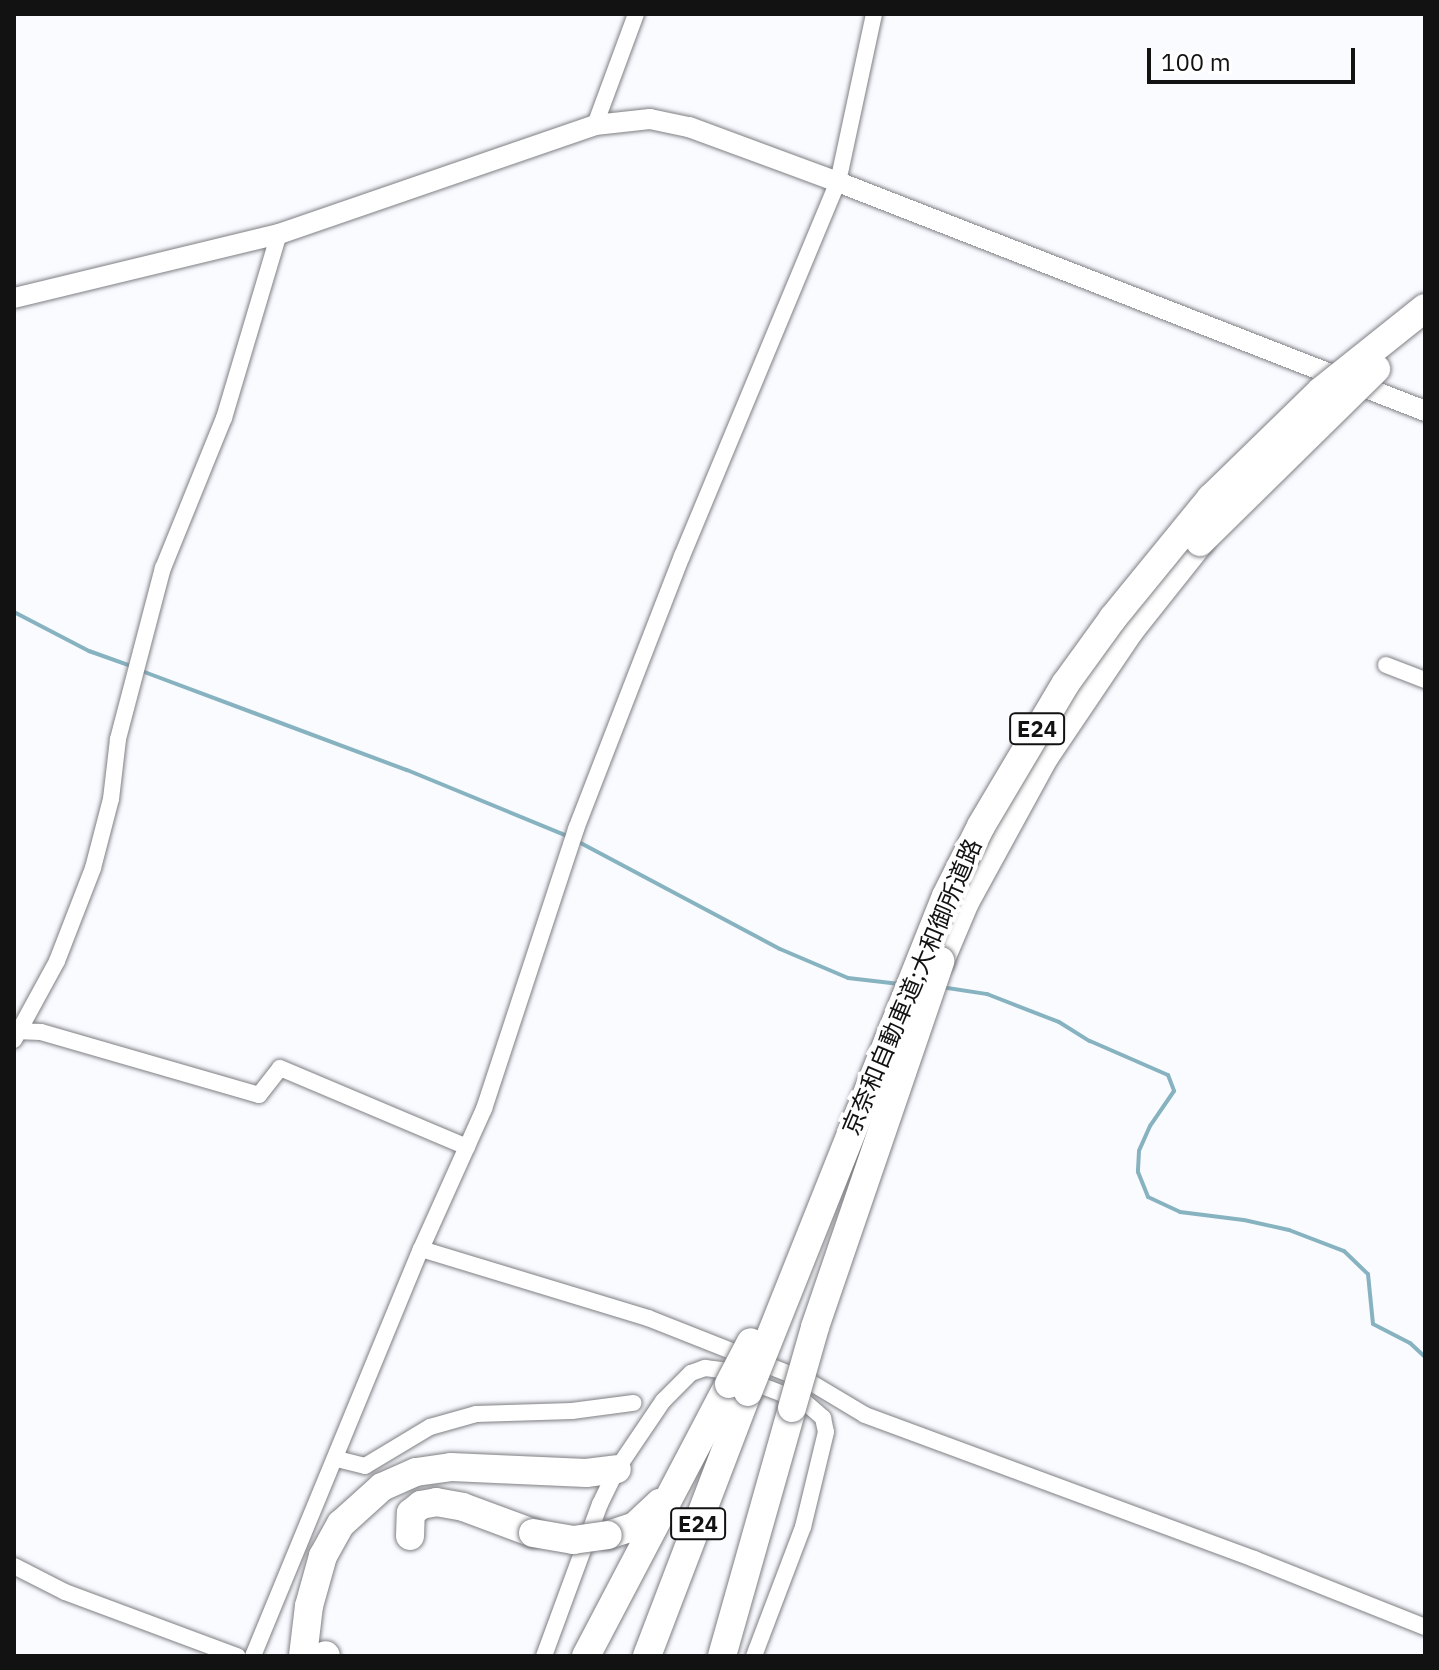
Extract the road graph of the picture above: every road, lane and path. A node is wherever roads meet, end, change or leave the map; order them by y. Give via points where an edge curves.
1 (636, 14) edge
2 (874, 14) edge
3 (595, 125) junction
4 (838, 182) junction
5 (279, 234) junction
6 (14, 298) edge
7 (1425, 308) edge
8 (1425, 326) edge
9 (1425, 411) edge
10 (1386, 665) dead end
11 (1425, 680) edge
12 (16, 1034) edge
13 (467, 1147) junction
14 (421, 1249) junction
15 (759, 1396) junction
16 (633, 1403) dead end
17 (337, 1459) junction
18 (472, 1466) junction
19 (617, 1469) junction
20 (679, 1481) junction
21 (14, 1566) edge
22 (1425, 1627) edge
23 (255, 1653) edge
24 (237, 1656) edge
25 (273, 1656) edge
26 (318, 1656) edge
27 (544, 1656) edge
28 (586, 1656) edge
29 (647, 1656) edge
30 (667, 1656) edge
31 (722, 1656) edge
32 (754, 1656) edge

1 - 3 street
2 - 4 street
3 - 4 street via 650,119 689,127
3 - 5 street
4 - 9 street
4 - 13 street via 687,542 576,829 521,1003
5 - 6 street
5 - 12 street via 224,418 163,568 118,739 111,799 93,868 57,961
7 - 15 highway, 京奈和自動車道;大和御所道路 / E24, bridge via 1321,391 1211,498 1066,683 946,896 803,1253 788,1267
8 - 15 highway, 京奈和自動車道;大和御所道路 / E24, bridge via 1282,457 1200,542 1045,756 965,902
10 - 11 street
12 - 13 street via 41,1032 259,1095 280,1068
13 - 14 street
14 - 17 street
14 - 22 street via 648,1318 810,1382 865,1415
15 - 20 highway
15 - 29 highway, 京奈和自動車道;大和御所道路 / E24
15 - 30 highway, 京奈和自動車道;大和御所道路 / E24
15 - 31 highway
16 - 17 street via 476,1414 430,1427 365,1466
17 - 23 street
18 - 19 highway via 586,1473
18 - 20 highway, bridge via 443,1475 415,1495 405,1516 410,1536 411,1513 436,1502 533,1533 573,1540 608,1535 635,1526
18 - 26 highway via 398,1479 354,1510 317,1570
19 - 27 street
19 - 32 street via 663,1401 691,1373 705,1368 806,1403 823,1418 826,1432 812,1496
20 - 28 highway
21 - 24 street via 65,1592
23 - 25 street

